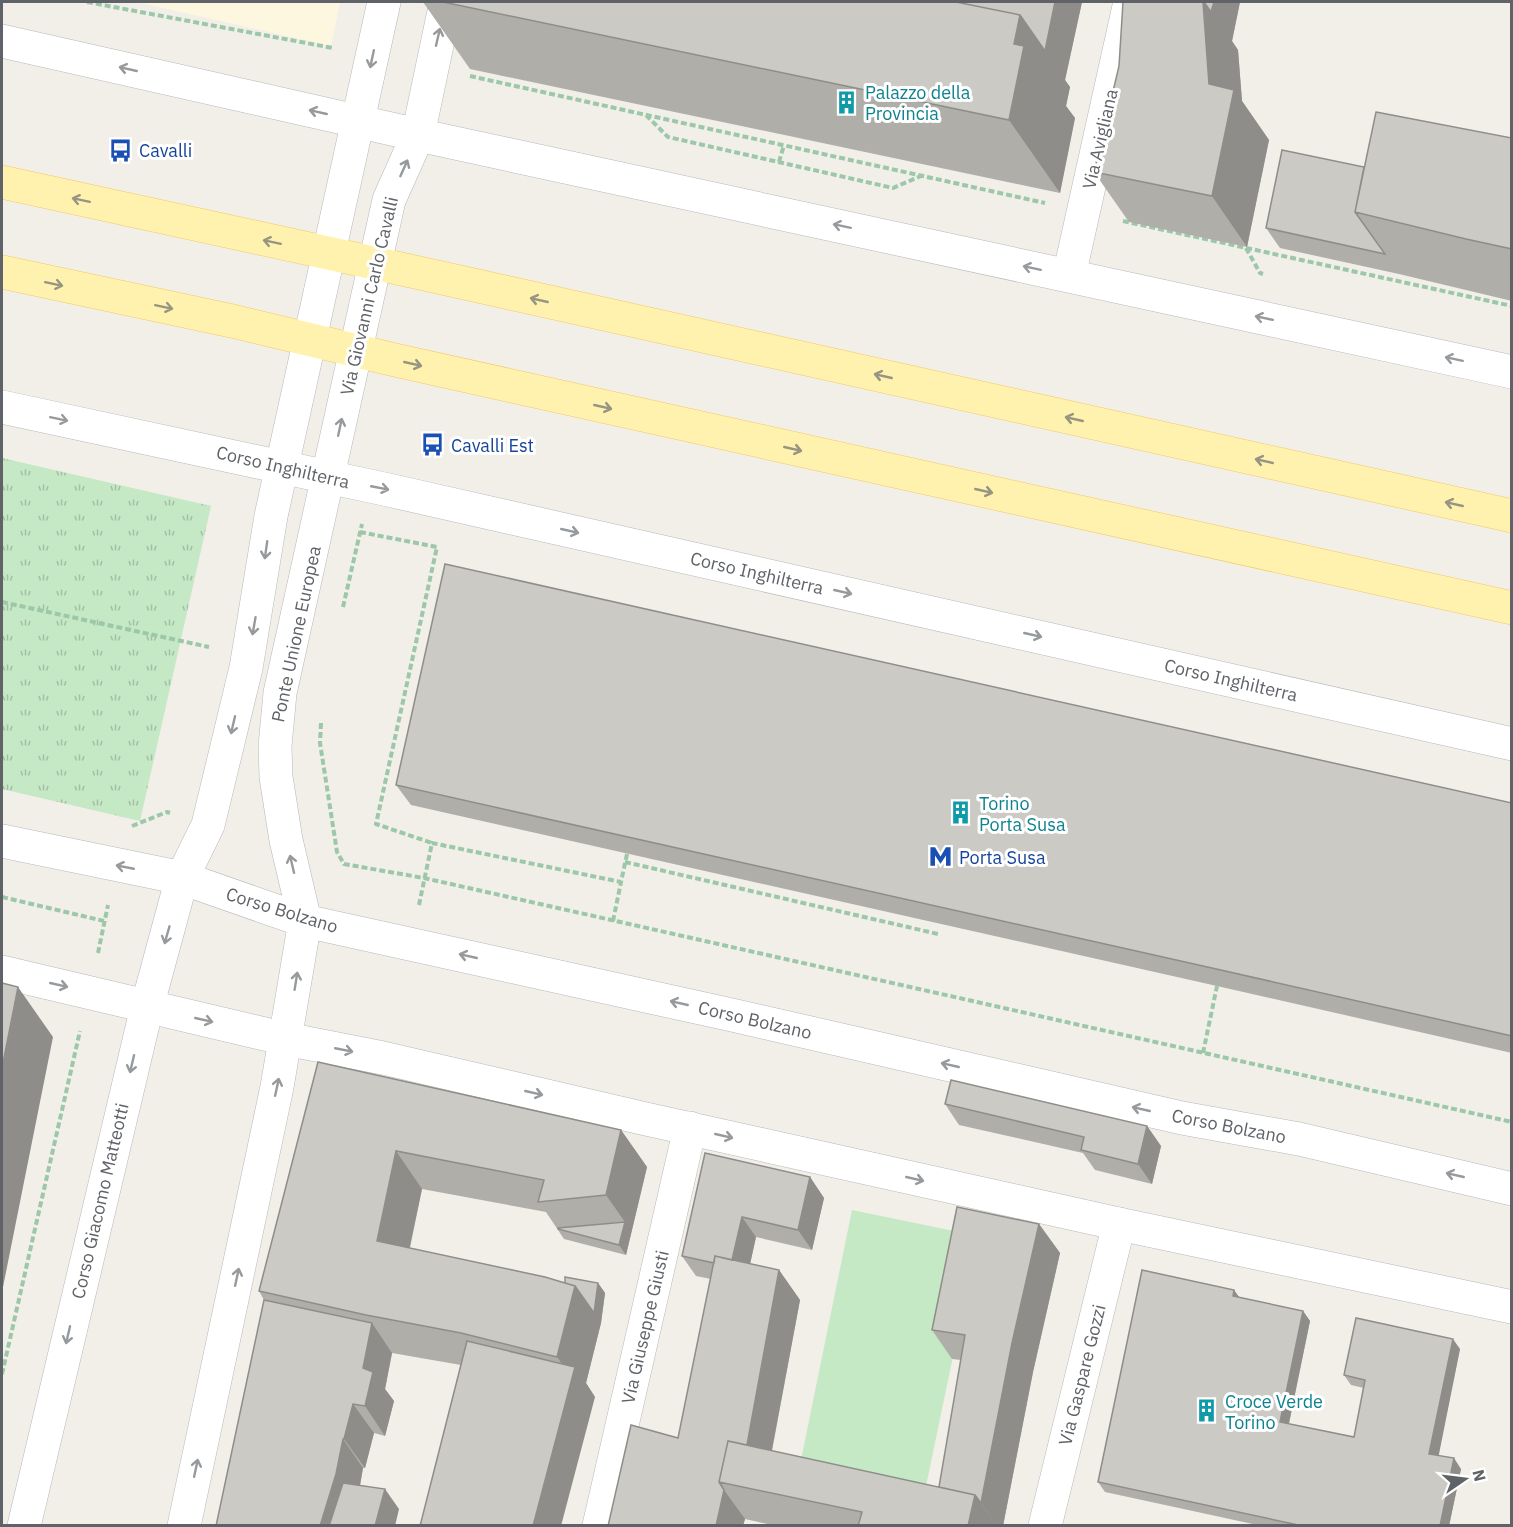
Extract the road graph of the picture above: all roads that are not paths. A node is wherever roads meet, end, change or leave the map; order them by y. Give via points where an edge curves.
1 (384, 2) edge
2 (446, 2) edge
3 (1130, 2) edge
4 (2, 41) edge
5 (358, 121) junction
6 (418, 135) junction
7 (2, 182) edge
8 (329, 254) junction
9 (375, 263) junction
10 (2, 272) edge
11 (1070, 276) junction
12 (310, 340) junction
13 (356, 351) junction
14 (1512, 372) edge
15 (2, 407) edge
16 (282, 468) junction
17 (329, 477) junction
18 (1512, 516) edge
19 (318, 525) joint
20 (1512, 608) edge
21 (1512, 744) edge
22 (2, 841) edge
23 (182, 878) junction
24 (305, 921) junction
25 (2, 972) edge
26 (147, 1007) junction
27 (286, 1039) junction
28 (690, 1128) junction
29 (1512, 1189) edge
30 (1119, 1224) junction
31 (1512, 1306) edge
32 (24, 1526) edge
33 (184, 1526) edge
34 (599, 1526) edge
35 (1046, 1526) edge

1 -> 5 street
6 -> 2 street, Via Giovanni Carlo Cavalli
3 - 11 street, Via Avigliana
5 -> 4 street
5 - 6 street
5 - 8 street
9 -> 6 street, Via Giovanni Carlo Cavalli via 389,200
11 -> 6 street
8 -> 7 main road
8 - 9 main road
8 - 12 street
9 - 13 street, Via Giovanni Carlo Cavalli
18 -> 9 main road
10 -> 12 main road
14 -> 11 street
12 - 13 main road
12 - 16 street
17 -> 13 street, Via Giovanni Carlo Cavalli
13 -> 20 main road
15 -> 16 street, Corso Inghilterra
16 - 17 street, Corso Inghilterra
16 -> 23 street via 246,668 207,825
17 - 19 street, Via Giovanni Carlo Cavalli
17 -> 21 street, Corso Inghilterra
24 -> 19 street, Ponte Unione Europea via 286,840 275,746 283,679
23 -> 22 street, Corso Bolzano
23 - 24 street, Corso Bolzano
23 -> 26 street, Corso Giacomo Matteotti
27 -> 24 street
29 -> 24 street, Corso Bolzano
25 -> 26 street
26 -> 27 street
26 -> 32 street, Corso Giacomo Matteotti
27 -> 28 street
33 -> 27 street
28 -> 30 street
28 - 34 street, Via Giuseppe Giusti
30 - 31 street
30 - 35 street, Via Gaspare Gozzi

